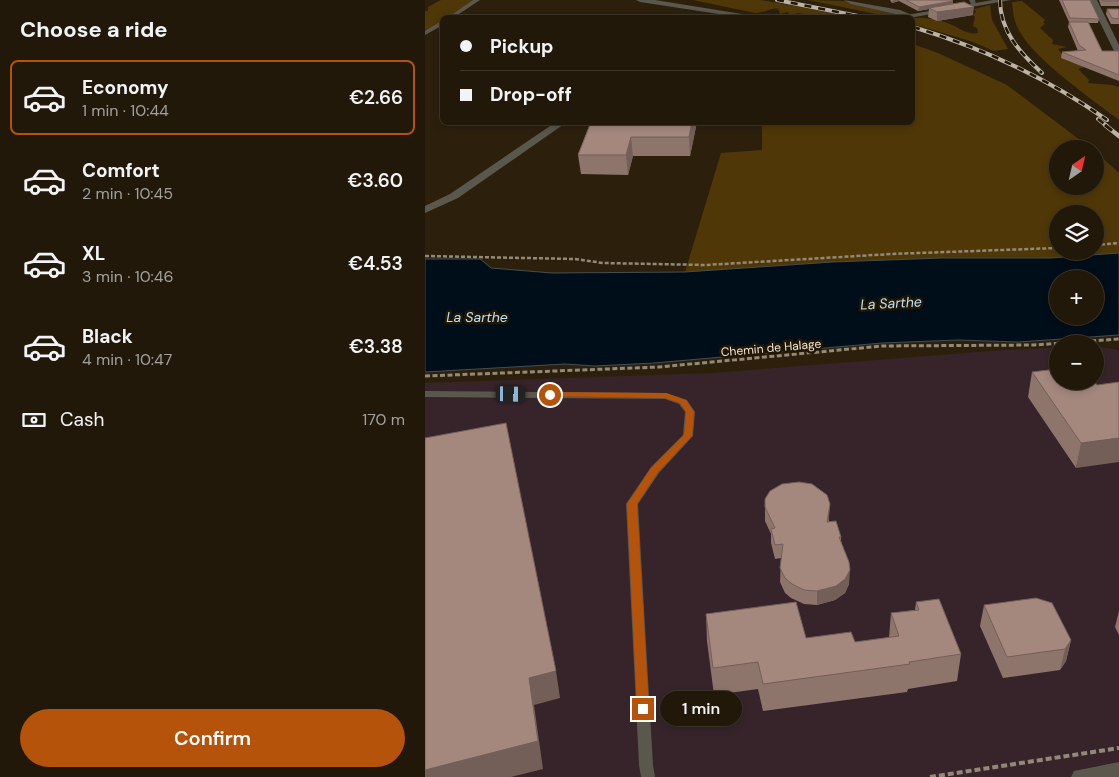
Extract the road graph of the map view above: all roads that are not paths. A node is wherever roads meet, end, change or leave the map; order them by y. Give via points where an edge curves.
1 (477, 0) edge
2 (640, 0) edge
3 (847, 0) edge
4 (958, 0) edge
5 (1007, 0) edge
6 (1093, 0) edge
7 (973, 2) edge
8 (963, 7) junction
9 (1097, 10) junction
10 (1110, 10) edge
11 (724, 12) junction
12 (454, 15) edge
13 (720, 15) edge
14 (744, 15) edge
15 (909, 15) joint
16 (440, 24) edge
17 (425, 33) edge
18 (1118, 50) edge
19 (559, 125) edge
20 (425, 210) edge
21 (425, 394) edge
22 (1119, 771) edge
23 (649, 777) edge
24 (1081, 777) edge

1 - 12 lane
2 - 11 street
3 - 15 lane
4 - 8 lane
5 - 7 street
6 - 9 street
7 - 8 street
8 - 15 street
9 - 10 street
9 - 18 street
11 - 13 street
11 - 14 street
16 - 17 lane
19 - 20 street via 453,196
21 - 23 lane via 666,396 683,402 690,412 688,436 655,470 632,504 645,755
22 - 24 street

